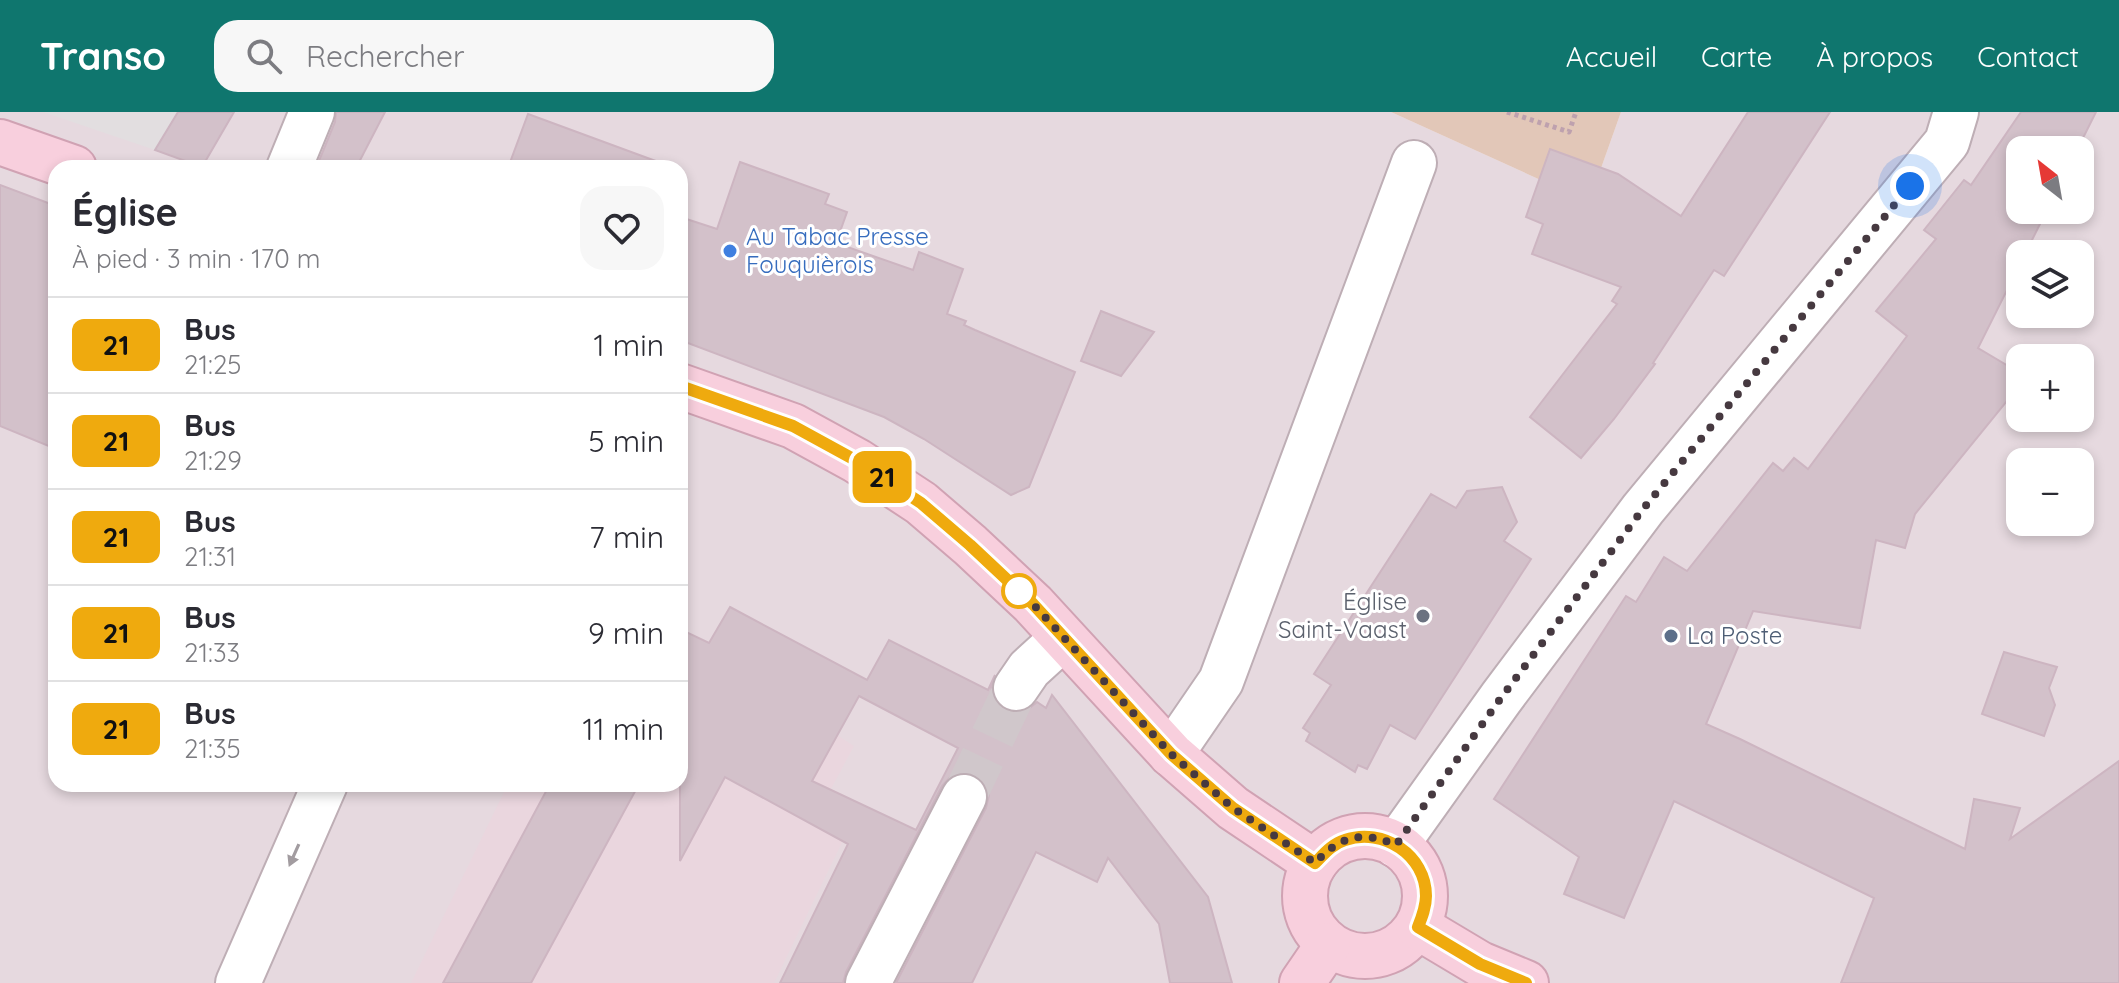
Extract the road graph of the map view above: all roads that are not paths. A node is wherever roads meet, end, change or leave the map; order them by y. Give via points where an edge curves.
1 (312, 112) edge
2 (1956, 112) edge
3 (0, 142) edge
4 (51, 160) edge
5 (292, 160) edge
6 (1414, 163) dead end
7 (688, 389) edge
8 (1063, 638) junction
9 (1016, 688) tunnel mouth
10 (1171, 754) junction
11 (322, 792) edge
12 (964, 797) tunnel mouth
13 (1396, 845) junction
14 (1315, 863) junction
15 (1418, 927) junction
16 (1328, 945) junction
17 (238, 983) edge
18 (868, 983) edge
19 (1302, 983) edge
20 (1526, 983) edge

1 - 5 street
2 - 13 street via 1947,142 1643,509
3 - 4 street
6 - 10 street via 1221,681
7 - 8 street via 793,426 921,503
8 - 9 street
8 - 10 street
10 - 14 street via 1233,808
11 -> 17 street
12 - 18 street
13 - 14 street via 1379,837 1343,840
13 - 15 street via 1409,854 1424,881 1426,897
14 - 16 street via 1304,897 1307,915
15 - 16 street via 1387,953 1367,957
15 - 20 street via 1480,964
16 - 19 street

